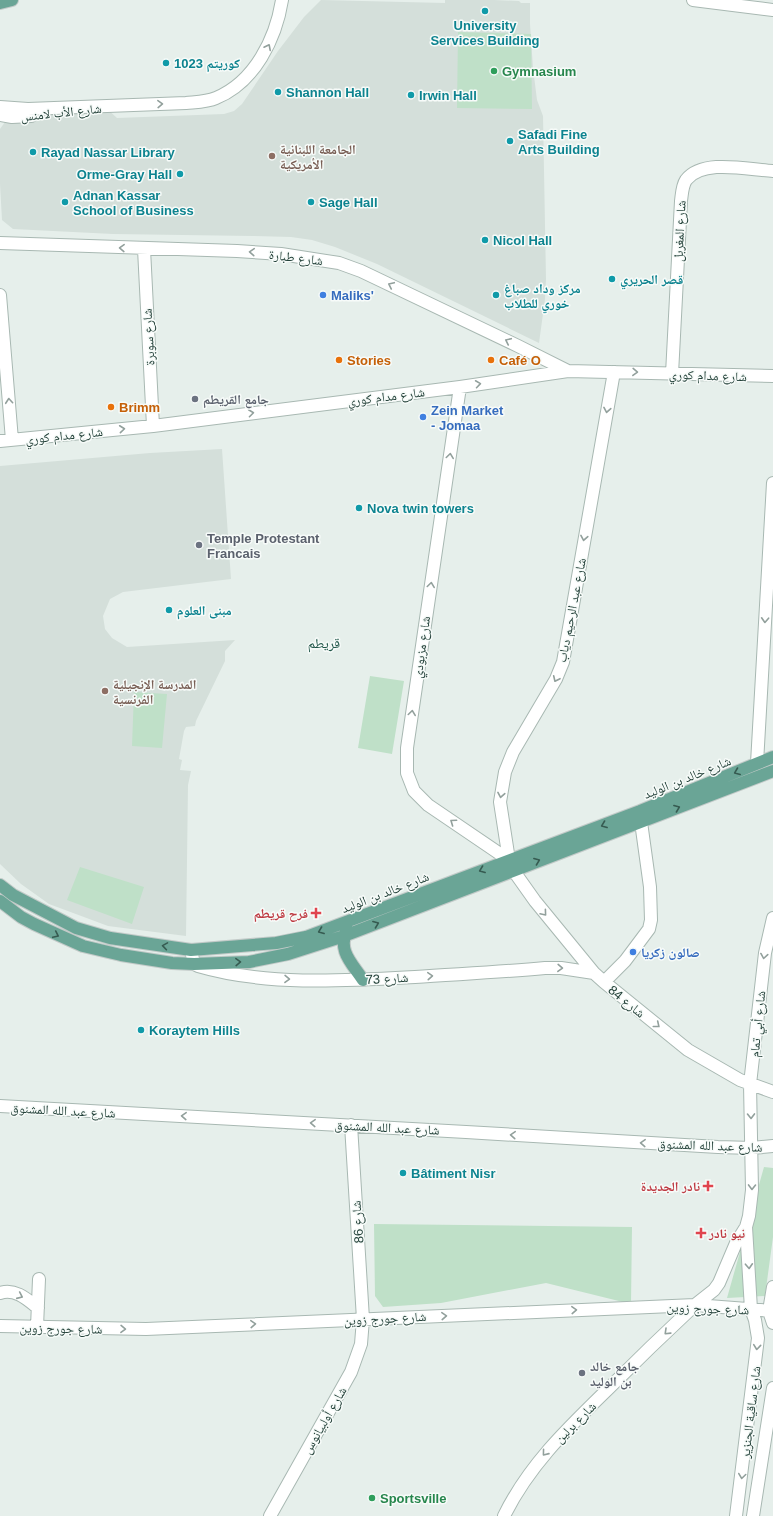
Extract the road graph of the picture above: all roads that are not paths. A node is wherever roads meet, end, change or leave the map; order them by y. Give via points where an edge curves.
1 (12, 0) edge
2 (282, 0) edge
3 (693, 0) edge
4 (0, 3) edge
5 (769, 6) edge
6 (122, 104) junction
7 (0, 107) edge
8 (0, 115) edge
9 (773, 170) edge
10 (0, 243) edge
11 (144, 249) junction
12 (0, 294) edge
13 (568, 371) junction
14 (614, 372) junction
15 (672, 374) junction
16 (773, 376) edge
17 (460, 387) junction
18 (152, 426) junction
19 (12, 440) junction
20 (0, 441) edge
21 (773, 483) edge
22 (773, 757) edge
23 (757, 764) junction
24 (773, 770) edge
25 (641, 822) junction
26 (511, 865) junction
27 (0, 885) edge
28 (0, 901) edge
29 (773, 918) edge
30 (352, 919) junction
31 (344, 936) junction
32 (191, 950) junction
33 (194, 964) junction
34 (594, 973) junction
35 (363, 980) junction
36 (604, 982) junction
37 (750, 1084) junction
38 (773, 1092) edge
39 (0, 1106) edge
40 (351, 1125) junction
41 (773, 1146) edge
42 (752, 1148) junction
43 (746, 1227) junction
44 (39, 1279) dead end
45 (773, 1287) edge
46 (0, 1293) edge
47 (694, 1305) junction
48 (38, 1308) junction
49 (750, 1309) junction
50 (771, 1311) edge
51 (363, 1319) junction
52 (773, 1323) edge
53 (0, 1326) edge
54 (37, 1327) junction
55 (773, 1388) edge
56 (270, 1516) edge
57 (504, 1516) edge
58 (736, 1516) edge
59 (753, 1516) edge

1 - 4 main road
6 -> 2 street, شارع الأب لامنس via 200,102 225,94 245,78 263,56 277,25
3 - 5 street
6 - 7 street, شارع الأب لامنس via 28,109
6 - 8 street, شارع الأب لامنس via 52,115
9 - 15 street, شارع المغربل via 722,167 700,170 686,181 681,201
11 -> 10 street, شارع طبارة
13 -> 11 street, شارع طبارة via 361,271 339,263 281,254
11 - 18 street, شارع سوبرة
19 -> 12 street
13 - 14 street, شارع مدام كوري
17 -> 13 street, شارع مدام كوري
14 -> 15 street, شارع مدام كوري
14 -> 26 street, شارع عبد الرحيم دياب via 563,662 556,679 513,752 505,772 500,802
15 - 16 street, شارع مدام كوري
18 -> 17 street, شارع مدام كوري
26 -> 17 street, شارع مزبودي via 428,805 414,791 407,773 407,748
19 -> 18 street, شارع مدام كوري
19 - 20 street, شارع مدام كوري
21 -> 23 street
22 - 23 main road, شارع خالد بن الوليد
23 -> 26 main road, شارع خالد بن الوليد
25 -> 24 main road, شارع خالد بن الوليد
26 -> 25 main road, شارع خالد بن الوليد
25 - 36 street via 650,887 649,929 625,961
26 -> 30 main road, شارع خالد بن الوليد
31 -> 26 main road, شارع خالد بن الوليد
26 -> 34 street, شارع 84 via 534,902
32 -> 27 main road, شارع خالد بن الوليد via 110,938 76,928 13,895
28 -> 33 main road, شارع خالد بن الوليد via 21,917 83,946 121,955
29 -> 37 street, شارع أبي تمام via 764,953
30 - 31 main road
30 -> 32 main road, شارع خالد بن الوليد via 306,937 276,943
33 -> 31 main road, شارع خالد بن الوليد via 249,962 288,954
31 - 35 main road via 345,953
32 - 33 street
33 -> 35 street, شارع 73 via 251,977
35 -> 34 street, شارع 73 via 545,968
34 - 36 street, شارع 84
36 -> 37 street, شارع 84 via 688,1050
37 - 38 street, شارع 84
37 -> 42 street, شارع أبي تمام
40 -> 39 street, شارع عبد الله المشنوق
42 -> 40 street, شارع عبد الله المشنوق
40 - 51 street, شارع 86
41 - 42 street, شارع عبد الله المشنوق
42 -> 43 street, شارع أبي تمام via 751,1205
43 - 47 street, شارع برلين via 736,1242 720,1283
43 -> 49 street, شارع ساقية الجنزير
44 - 48 street
45 - 50 street
46 -> 48 street via 7,1291 24,1297
47 - 49 street, شارع جورج زوين
51 -> 47 street, شارع جورج زوين
47 -> 57 street, شارع برلين via 547,1450 511,1501
48 - 54 street
49 - 50 street, شارع جورج زوين
49 -> 58 street, شارع ساقية الجنزير via 758,1338
50 - 52 street
54 -> 51 street, شارع جورج زوين via 146,1329
51 - 56 street, شارع أولبيانوس via 361,1344 351,1372
53 - 54 street, شارع جورج زوين
55 - 59 street, شارع ساقية الجنزير

